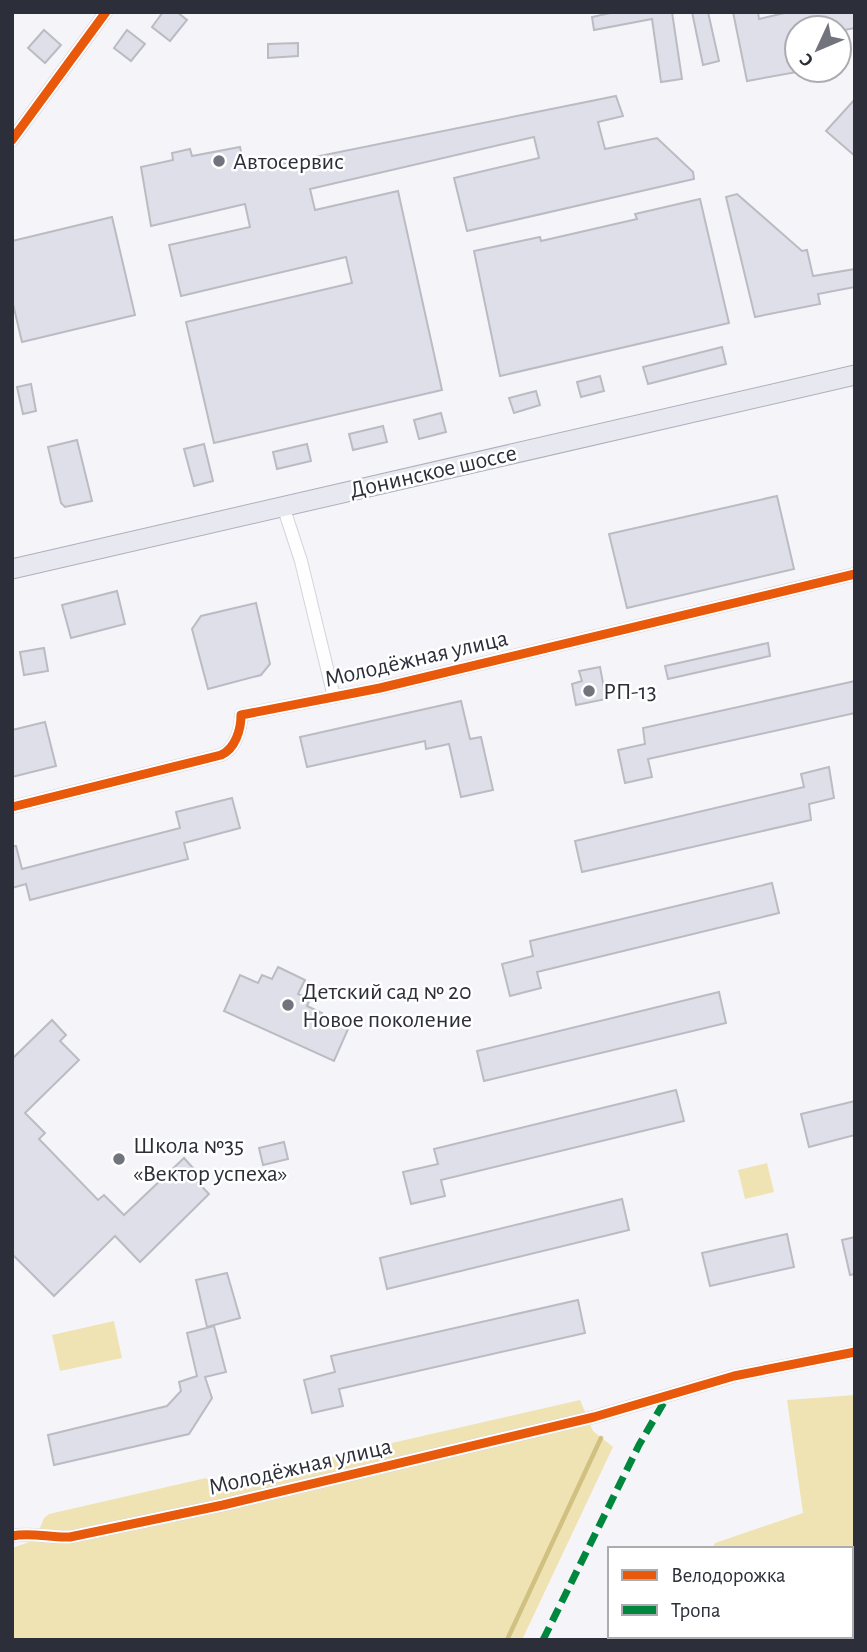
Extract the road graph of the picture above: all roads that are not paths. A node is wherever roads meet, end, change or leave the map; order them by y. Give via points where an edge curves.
1 (107, 12) edge
2 (12, 140) edge
3 (855, 375) edge
4 (283, 506) junction
5 (12, 569) edge
6 (855, 574) edge
7 (334, 697) junction
8 (12, 807) edge
9 (855, 1352) edge
10 (12, 1536) edge

1 - 2 street
3 - 4 main road, Донинское шоссе
4 - 5 main road, Донинское шоссе
4 - 7 street
6 - 7 street, Молодёжная улица
7 - 8 street, Молодёжная улица via 241,715 231,749 221,755
9 - 10 street, Молодёжная улица via 734,1376 594,1417 223,1505 69,1537

